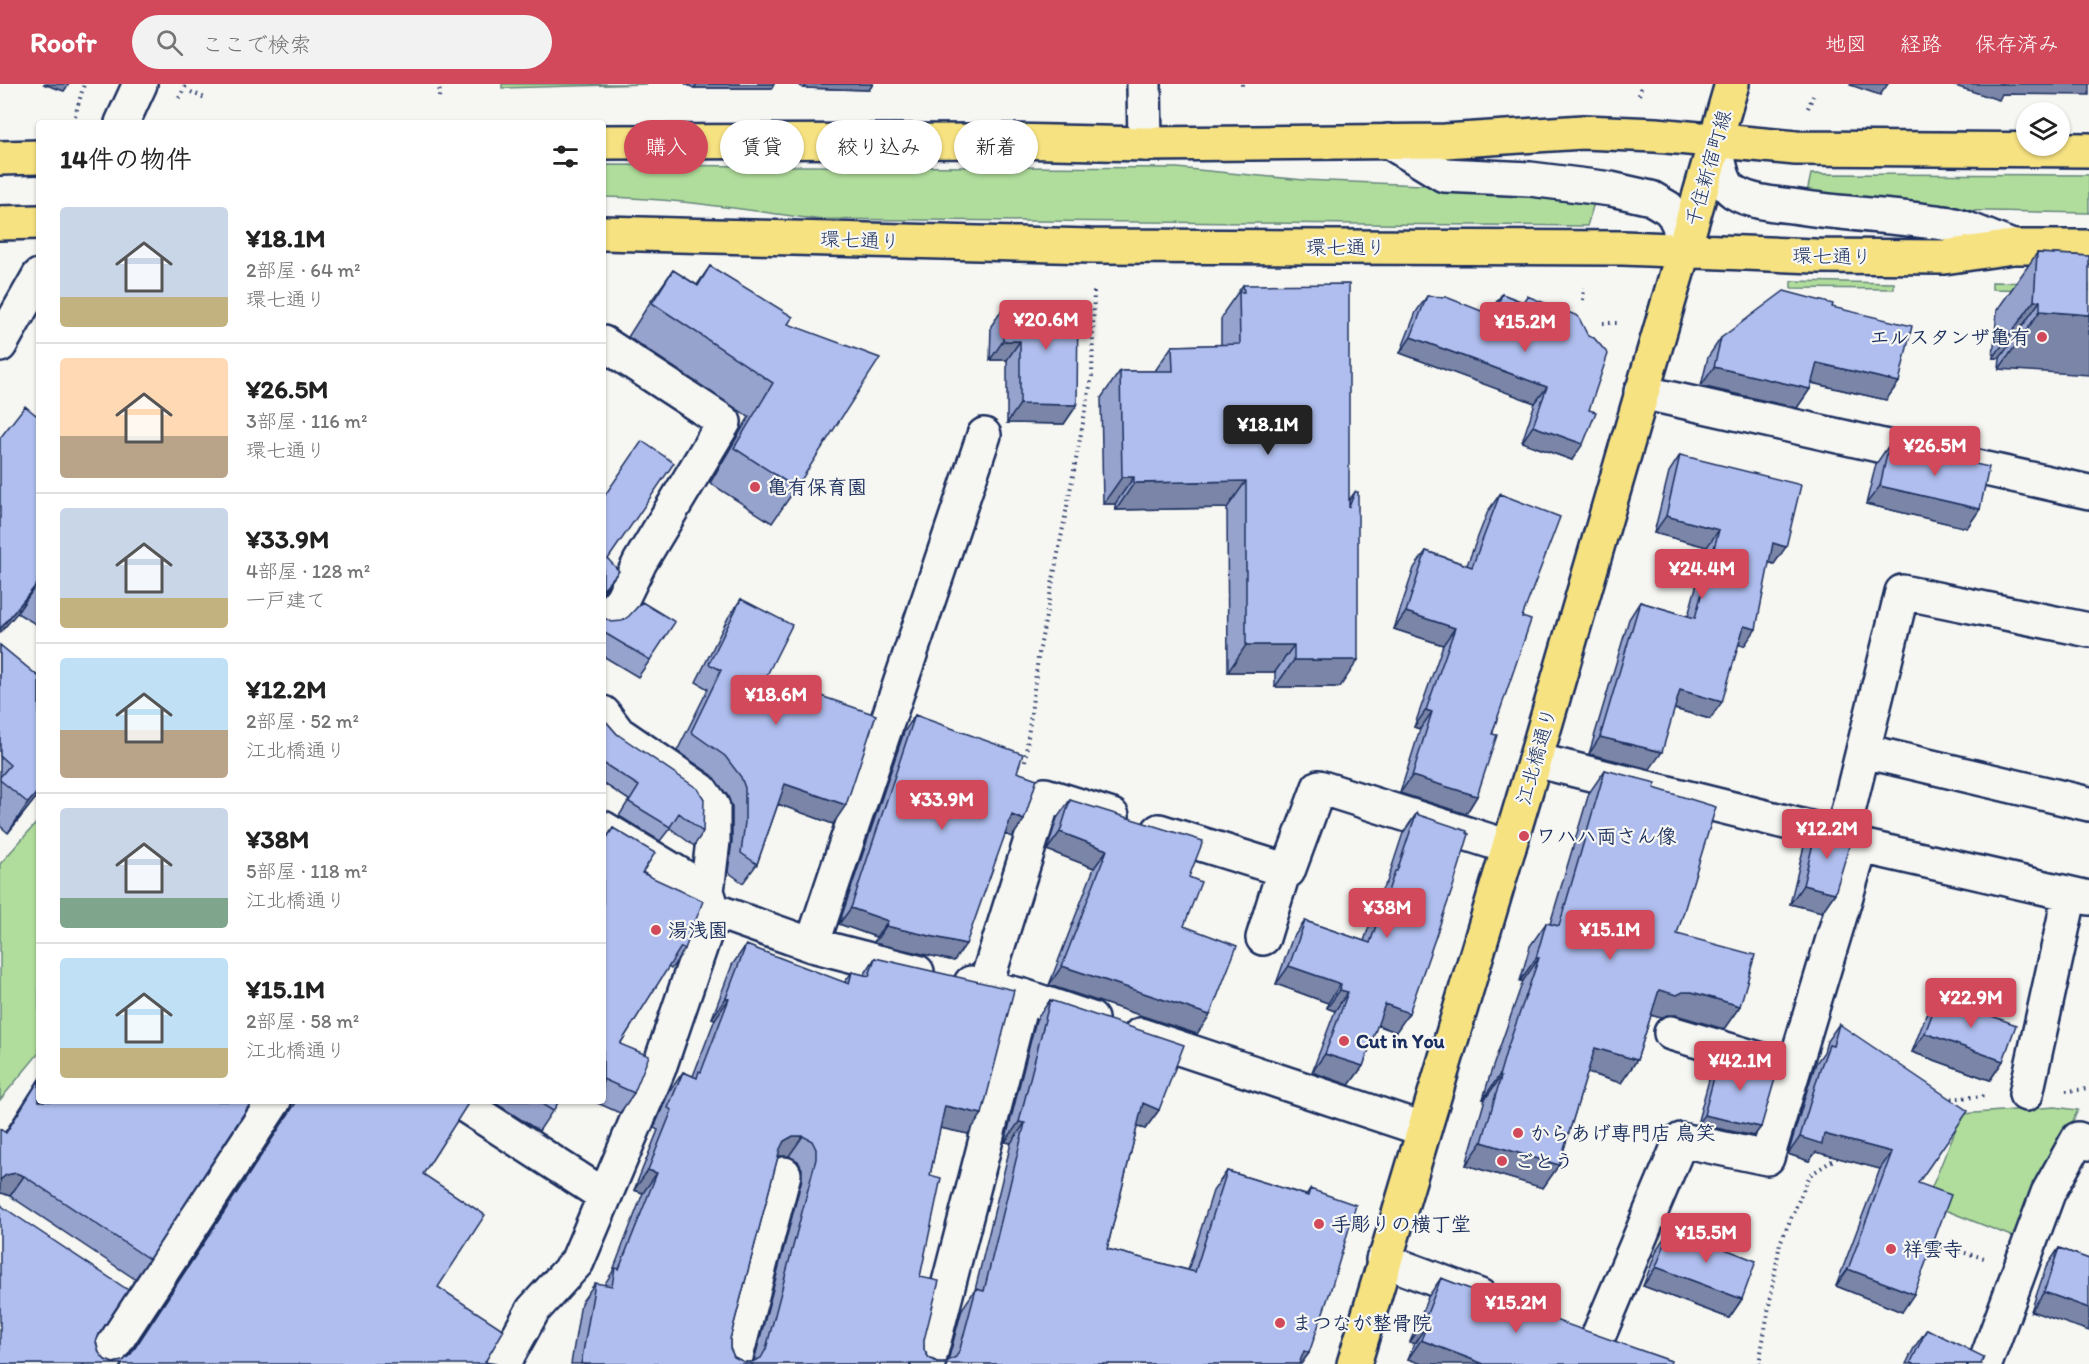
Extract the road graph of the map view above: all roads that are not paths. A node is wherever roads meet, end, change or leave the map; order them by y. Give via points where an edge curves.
1 (140, 84) edge
2 (1144, 84) edge
3 (1732, 84) edge
4 (123, 120) edge
5 (1388, 141) junction
6 (1716, 141) junction
7 (606, 142) edge
8 (1146, 144) junction
9 (2089, 150) edge
10 (36, 157) edge
11 (0, 158) edge
12 (36, 222) edge
13 (0, 223) edge
14 (606, 233) edge
15 (2013, 246) junction
16 (2089, 247) edge
17 (1683, 251) junction
18 (36, 281) edge
19 (0, 345) edge
20 (606, 345) edge
21 (1641, 392) junction
22 (984, 435) dead end
23 (2089, 492) edge
24 (606, 618) edge
25 (2089, 630) edge
26 (606, 717) edge
27 (1864, 751) junction
28 (1535, 760) junction
29 (2089, 804) edge
30 (606, 830) edge
31 (1851, 841) junction
32 (1509, 847) junction
33 (1284, 870) junction
34 (2079, 896) edge
35 (710, 901) junction
36 (1263, 938) dead end
37 (812, 945) junction
38 (986, 987) junction
39 (1023, 996) junction
40 (1671, 1033) dead end
41 (1793, 1069) junction
42 (2026, 1094) road end
43 (272, 1104) edge
44 (463, 1104) edge
45 (1423, 1129) junction
46 (2089, 1143) edge
47 (784, 1174) dead end
48 (605, 1197) junction
49 (1383, 1260) junction
50 (111, 1286) edge
51 (140, 1305) junction
52 (1508, 1306) edge
53 (1597, 1339) edge
54 (101, 1364) edge
55 (503, 1364) edge
56 (734, 1364) edge
57 (928, 1364) edge
58 (1354, 1364) edge
59 (1985, 1364) edge

1 - 4 street
2 - 8 street
3 - 6 main road, 千住新宿町線
5 - 6 main road via 1583,132
5 - 8 main road
5 - 17 street via 1444,174 1530,179 1651,198 1674,215
6 - 9 main road via 1818,148
6 - 15 street via 1723,177 1742,195 1819,210 1946,223
6 - 17 main road, 千住新宿町線
7 - 8 main road
10 - 11 main road
12 - 13 main road
14 - 17 main road, 環七通り via 1090,246
15 - 16 main road, 環七通り
15 - 17 main road, 環七通り via 1944,257
17 - 21 main road, 江北橋通り
18 - 19 street
20 - 24 street via 724,422 640,562 622,600
21 - 23 street
21 - 28 main road, 江北橋通り
22 - 37 street
25 - 27 street via 1902,592
26 - 35 street via 618,733 701,790 713,807
27 - 29 street
27 - 31 street
28 - 31 street
28 - 32 main road, 江北橋通り
30 - 35 street
31 - 34 street
31 - 41 street
32 - 33 street via 1319,787 1288,871
32 - 45 main road, 江北橋通り
33 - 36 street
33 - 38 street via 1045,795
34 - 42 street
35 - 37 street
35 - 48 street via 659,1068
37 - 38 street
38 - 39 street
39 - 45 street
39 - 57 street
40 - 41 street
41 - 53 street via 1767,1158 1681,1140
43 - 51 street
44 - 48 street
45 - 49 main road, 江北橋通り
46 - 59 street via 2078,1139 2048,1193
47 - 56 street
48 - 55 street via 577,1262 533,1310
49 - 52 street
49 - 58 main road, 江北橋通り
50 - 51 street
51 - 54 street

